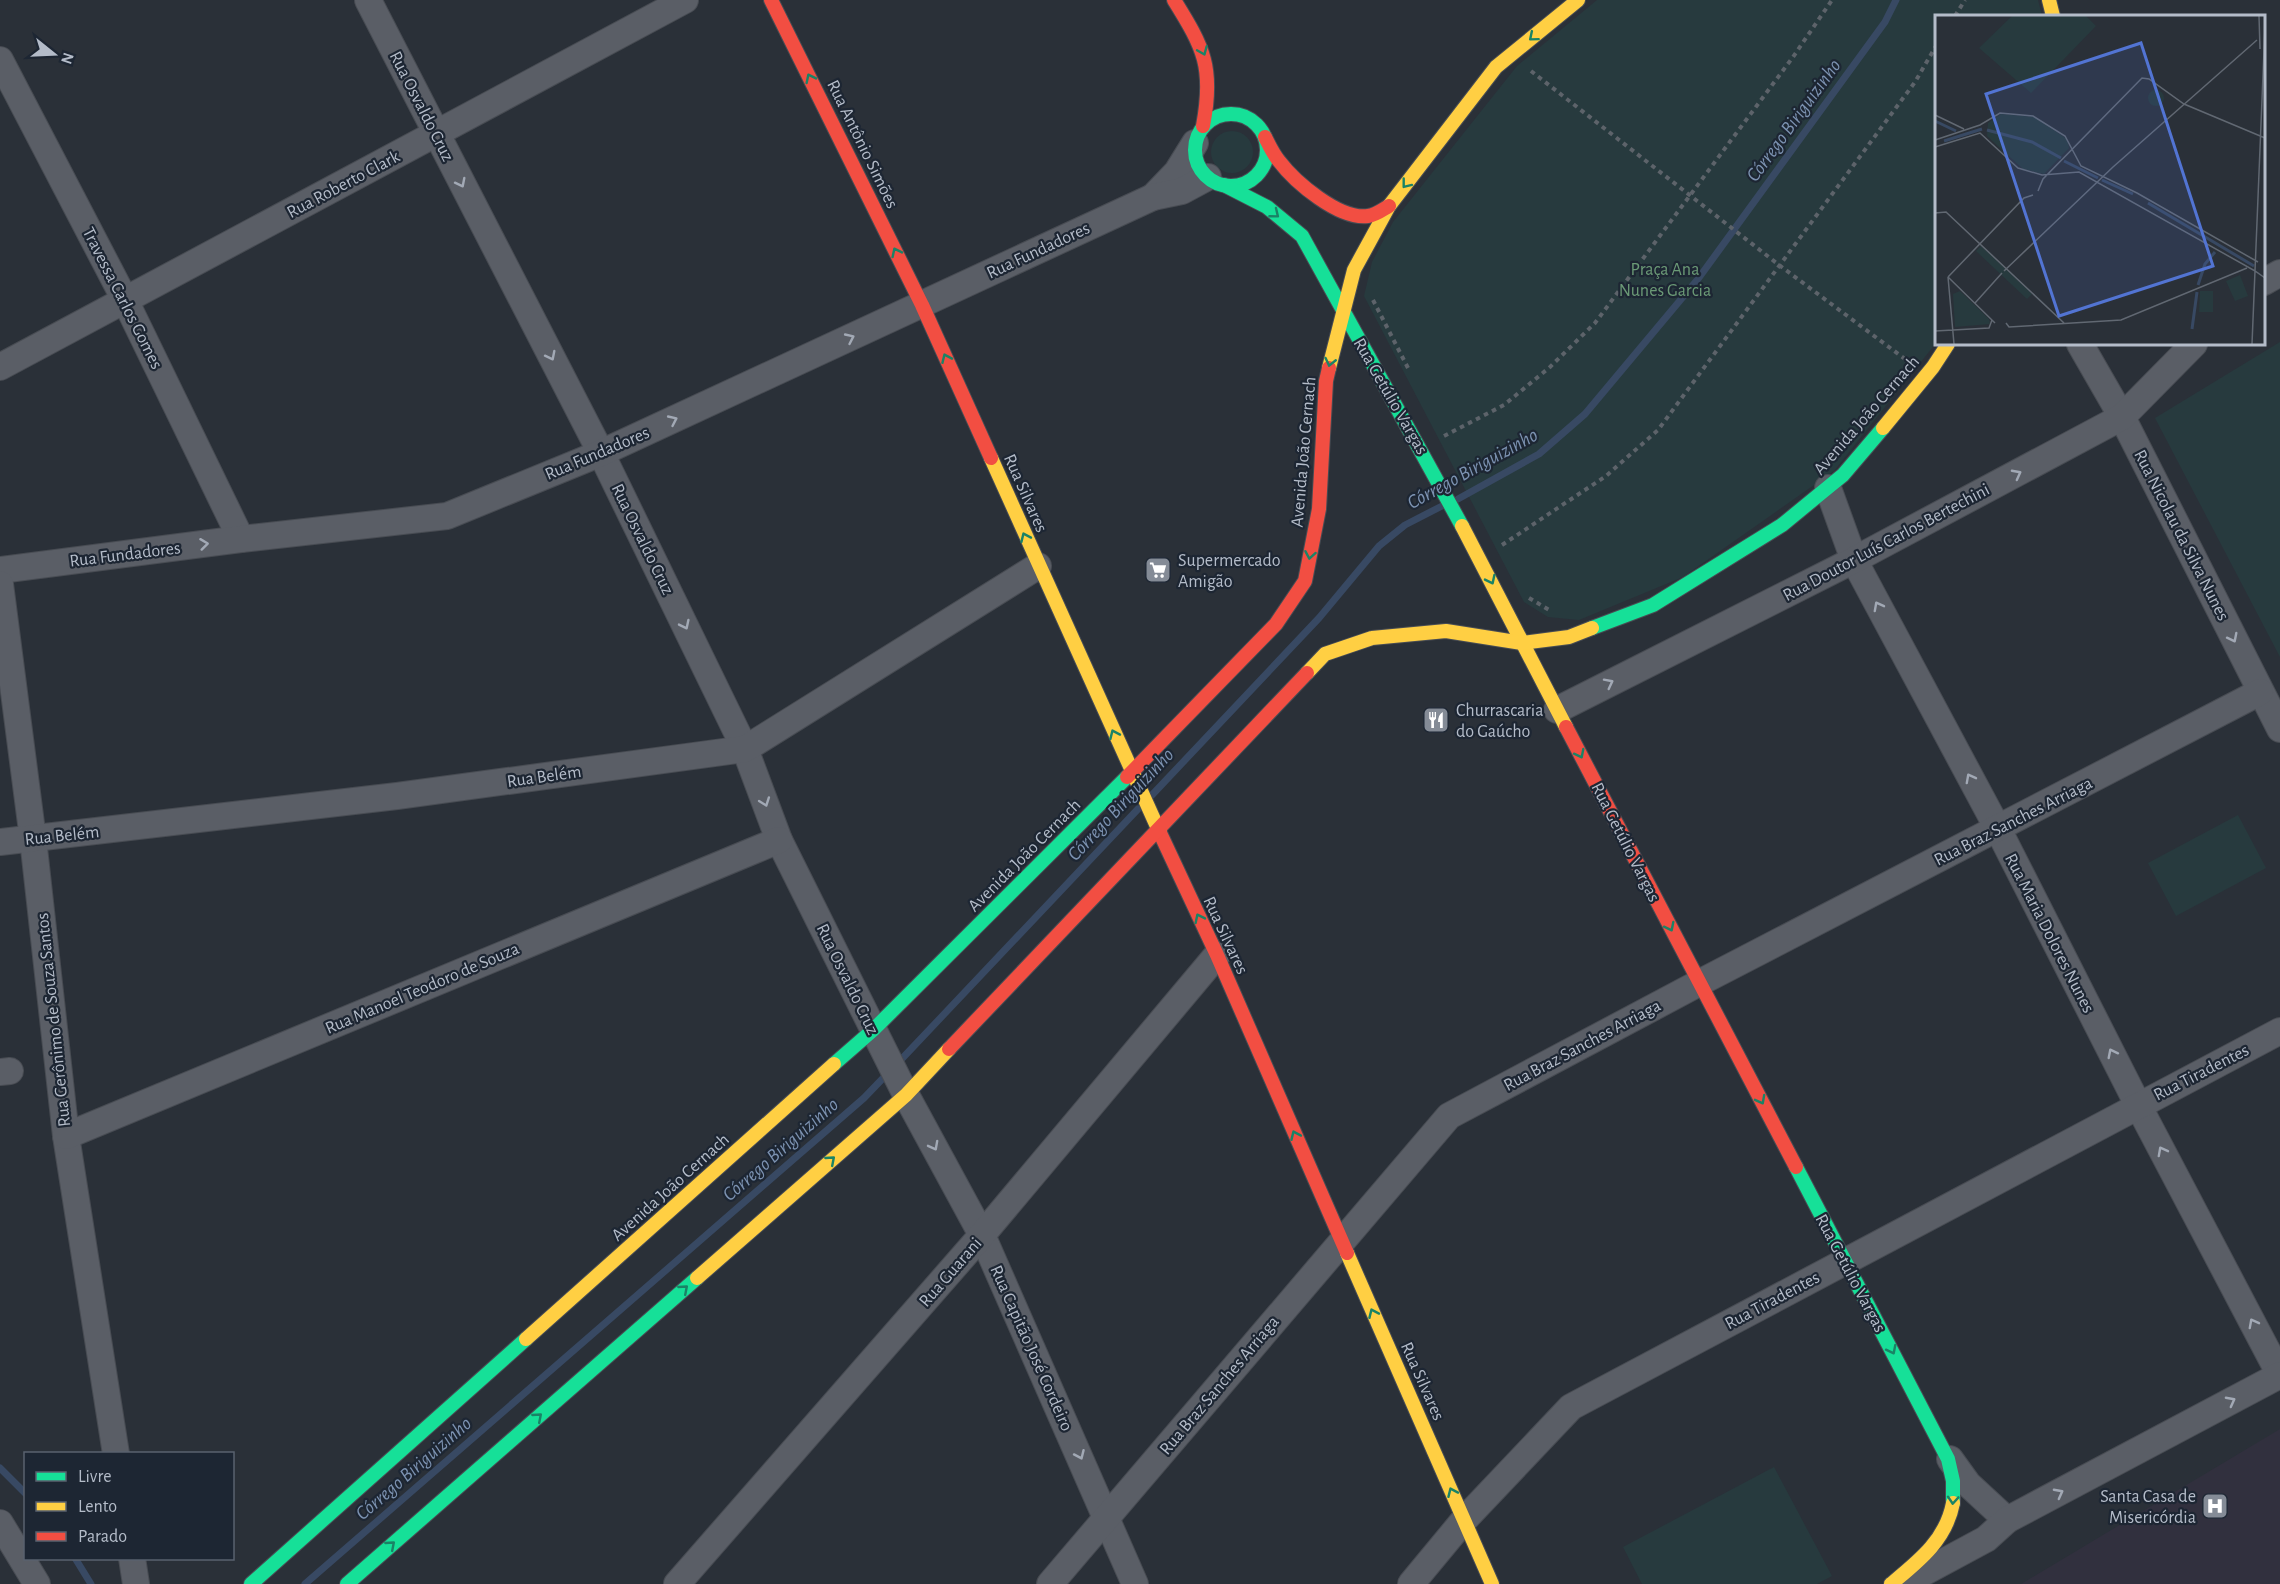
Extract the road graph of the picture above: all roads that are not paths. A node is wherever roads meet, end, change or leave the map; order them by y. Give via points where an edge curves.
1 (368, 0) edge
2 (685, 0) edge
3 (771, 0) edge
4 (1174, 0) edge
5 (1578, 0) edge
6 (2049, 0) edge
7 (2053, 15) edge
8 (0, 60) edge
9 (436, 134) junction
10 (1199, 135) junction
11 (1265, 137) junction
12 (1216, 181) junction
13 (1153, 196) junction
14 (1389, 206) junction
15 (2280, 273) edge
16 (2265, 281) edge
17 (125, 300) junction
18 (922, 305) junction
19 (1342, 311) junction
20 (1947, 345) edge
21 (2081, 345) edge
22 (2193, 345) edge
23 (0, 367) edge
24 (2122, 417) junction
25 (601, 453) junction
26 (1828, 488) junction
27 (241, 539) junction
28 (1854, 561) junction
29 (1038, 566) junction
30 (0, 570) edge
31 (0, 584) edge
32 (1522, 644) junction
33 (2260, 692) junction
34 (1557, 710) junction
35 (2280, 729) edge
36 (745, 749) junction
37 (1131, 773) junction
38 (1157, 828) junction
39 (1998, 829) junction
40 (33, 839) junction
41 (779, 840) junction
42 (0, 842) edge
43 (1217, 955) junction
44 (1699, 982) junction
45 (873, 1030) junction
46 (2280, 1031) edge
47 (885, 1053) joint
48 (903, 1088) junction
49 (2138, 1105) junction
50 (66, 1136) junction
51 (982, 1235) junction
52 (1341, 1241) junction
53 (1846, 1261) junction
54 (2280, 1375) edge
55 (1940, 1444) junction
56 (116, 1452) edge
57 (1107, 1518) junction
58 (1464, 1520) junction
59 (2007, 1520) junction
60 (0, 1523) edge
61 (132, 1560) edge
62 (37, 1584) edge
63 (136, 1584) edge
64 (251, 1584) edge
65 (347, 1584) edge
66 (677, 1584) edge
67 (1050, 1584) edge
68 (1135, 1584) edge
69 (1411, 1584) edge
70 (1492, 1584) edge
71 (1891, 1584) edge
72 (1903, 1584) edge

1 - 9 street, Rua Osvaldo Cruz
2 - 9 street, Rua Roberto Clark
18 -> 3 main road, Rua Antônio Simões
4 -> 10 main road via 1207,58 1210,99
5 -> 14 main road, Avenida João Cernach via 1497,68
6 - 7 main road
8 - 17 street, Travessa Carlos Gomes
9 - 17 street, Rua Roberto Clark
9 -> 25 street, Rua Osvaldo Cruz
10 - 11 main road via 1213,118 1237,114 1254,122
10 - 12 main road via 1197,162
10 - 13 street, Rua Fundadores via 1177,171
11 - 12 main road via 1266,159 1255,177 1246,183
11 - 14 main road via 1279,162 1312,194 1352,215 1372,214
12 - 13 street, Rua Fundadores
12 -> 19 main road, Rua Getúlio Vargas via 1267,207 1302,236
13 - 18 street, Rua Fundadores
14 - 19 main road, Avenida João Cernach via 1354,270
15 - 16 street
17 - 23 street, Rua Roberto Clark
17 - 27 street, Travessa Carlos Gomes
25 -> 18 street, Rua Fundadores
29 -> 18 main road, Rua Silvares
19 -> 32 main road, Rua Getúlio Vargas via 1440,483
19 -> 37 main road, Avenida João Cernach via 1326,381 1318,509 1305,581 1276,624
20 - 26 main road, Avenida João Cernach via 1843,475
21 - 24 street, Rua Nicolau da Silva Nunes
22 - 24 street, Rua Doutor Luís Carlos Bertechini
28 -> 24 street, Rua Doutor Luís Carlos Bertechini
24 -> 33 street, Rua Nicolau da Silva Nunes
25 - 27 street, Rua Fundadores via 447,516
25 -> 36 street, Rua Osvaldo Cruz
26 - 28 street, Rua Maria Dolores Nunes
26 - 32 main road, Avenida João Cernach via 1782,525 1653,604 1569,637
30 -> 27 street, Rua Fundadores
34 -> 28 street, Rua Doutor Luís Carlos Bertechini
39 -> 28 street, Rua Maria Dolores Nunes
29 - 36 street, Rua Belém
37 -> 29 main road, Rua Silvares
31 - 40 street, Rua Gerônimo de Souza Santos
32 - 34 main road, Rua Getúlio Vargas
32 - 38 main road, Avenida João Cernach via 1446,631 1372,638 1324,654
33 - 35 street, Rua Nicolau da Silva Nunes
33 - 39 street, Rua Braz Sanches Arriaga
34 -> 44 main road, Rua Getúlio Vargas
36 - 40 street, Rua Belém
36 -> 41 street, Rua Osvaldo Cruz
37 - 38 main road, Rua Silvares
37 - 45 main road, Avenida João Cernach
43 -> 38 main road, Rua Silvares
38 - 48 main road, Avenida João Cernach
39 - 44 street, Rua Braz Sanches Arriaga
49 -> 39 street, Rua Maria Dolores Nunes
40 - 42 street, Rua Belém
40 - 50 street, Rua Gerônimo de Souza Santos
41 - 45 street, Rua Osvaldo Cruz
41 - 50 street, Rua Manoel Teodoro de Souza
43 - 51 street, Rua Guarani
52 -> 43 main road, Rua Silvares
44 - 52 street, Rua Braz Sanches Arriaga via 1449,1116
44 -> 53 main road, Rua Getúlio Vargas
45 - 47 street, Rua Osvaldo Cruz
45 - 64 main road, Avenida João Cernach
46 - 49 street, Rua Tiradentes
47 - 48 street, Rua Capitão José Cordeiro
48 -> 51 street, Rua Capitão José Cordeiro
65 -> 48 main road, Avenida João Cernach
49 - 53 street, Rua Tiradentes
54 -> 49 street, Rua Maria Dolores Nunes
50 - 56 street, Rua Gerônimo de Souza Santos
51 -> 57 street, Rua Capitão José Cordeiro
51 - 66 street, Rua Guarani
52 - 57 street, Rua Braz Sanches Arriaga
58 -> 52 main road, Rua Silvares
53 -> 55 main road, Rua Getúlio Vargas
53 - 58 street, Rua Tiradentes via 1571,1407
59 -> 54 street
55 - 59 street, Rua Getúlio Vargas via 1968,1484
55 -> 71 main road via 1953,1476 1954,1494 1947,1528 1926,1556
57 - 67 street, Rua Braz Sanches Arriaga
57 - 68 street, Rua Capitão José Cordeiro
58 - 69 street, Rua Tiradentes
58 - 70 main road, Rua Silvares
59 - 72 street via 1986,1539
60 - 62 street
61 - 63 street

